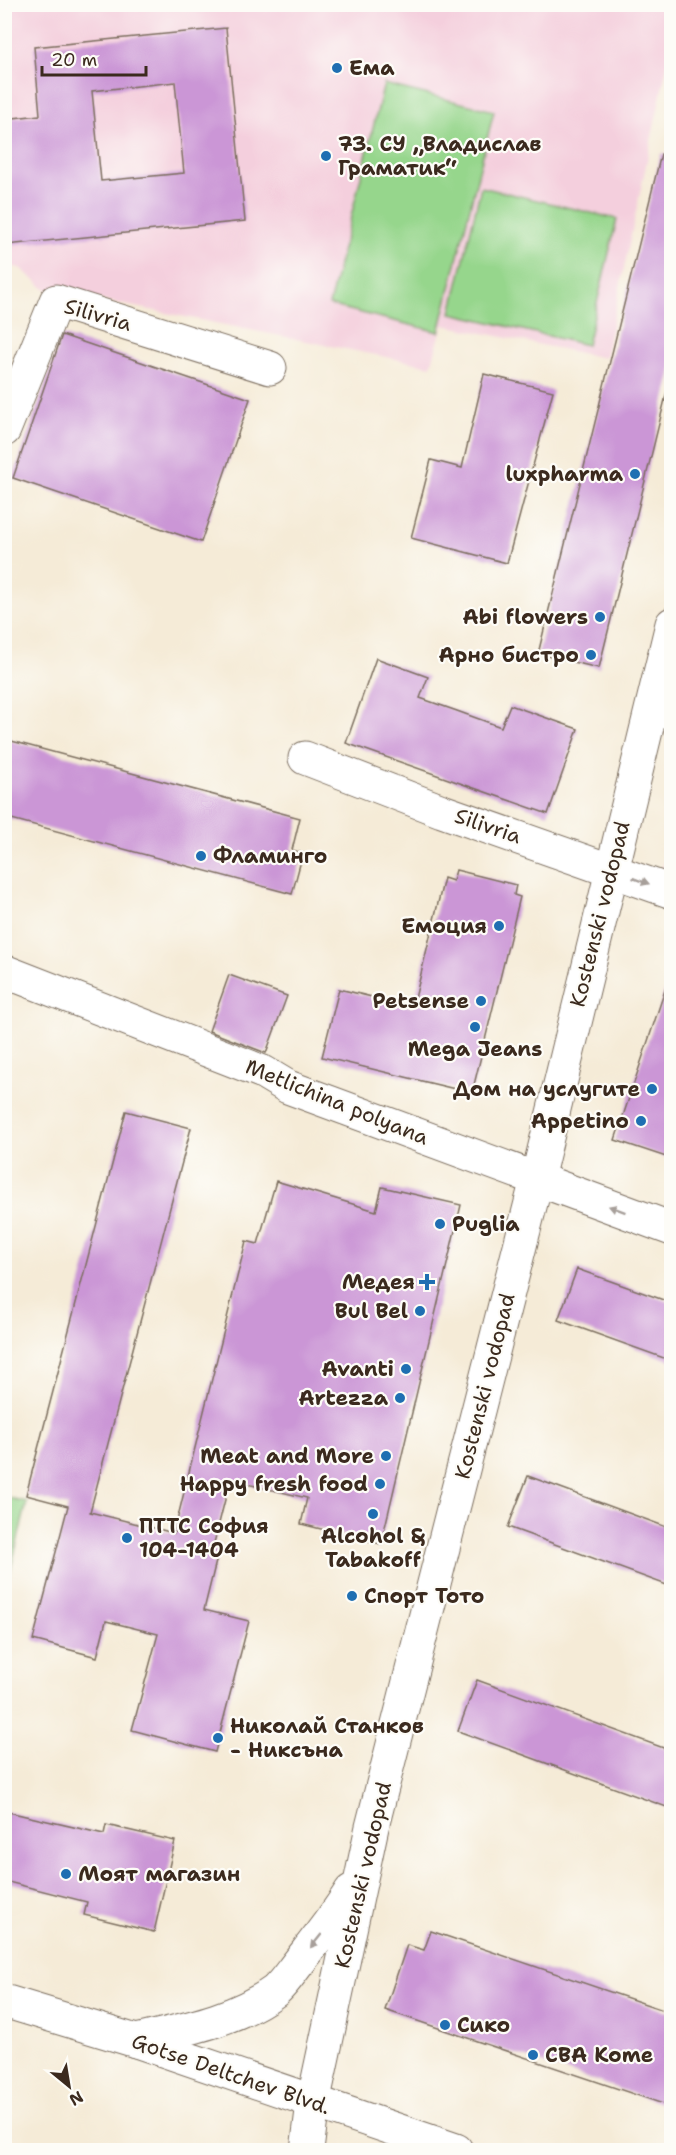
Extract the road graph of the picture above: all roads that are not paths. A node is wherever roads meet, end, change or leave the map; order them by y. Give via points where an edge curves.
1 (270, 368) dead end
2 (4, 430) edge
3 (672, 624) edge
4 (305, 758) dead end
5 (611, 869) junction
6 (672, 892) edge
7 (4, 971) edge
8 (537, 1179) junction
9 (672, 1229) edge
10 (360, 1876) junction
11 (4, 2001) edge
12 (136, 2041) junction
13 (313, 2103) junction
14 (307, 2151) edge
15 (456, 2151) edge

1 - 2 street, Silivria via 57,301
3 - 5 street, Kostenski vodopad
4 - 5 street, Silivria via 442,811
5 -> 6 street, Silivria
5 - 8 street, Kostenski vodopad
7 - 8 street, Metlichina polyana via 263,1072 288,1087
9 -> 8 street, Metlichina polyana
8 - 10 street, Kostenski vodopad
10 -> 12 street via 333,1920 277,1989 230,2014
10 - 13 street, Kostenski vodopad
11 - 12 street, Gotse Deltchev Blvd.
12 - 13 street, Gotse Deltchev Blvd.
13 - 14 street, Kostenski vodopad
13 - 15 street, Gotse Deltchev Blvd.

